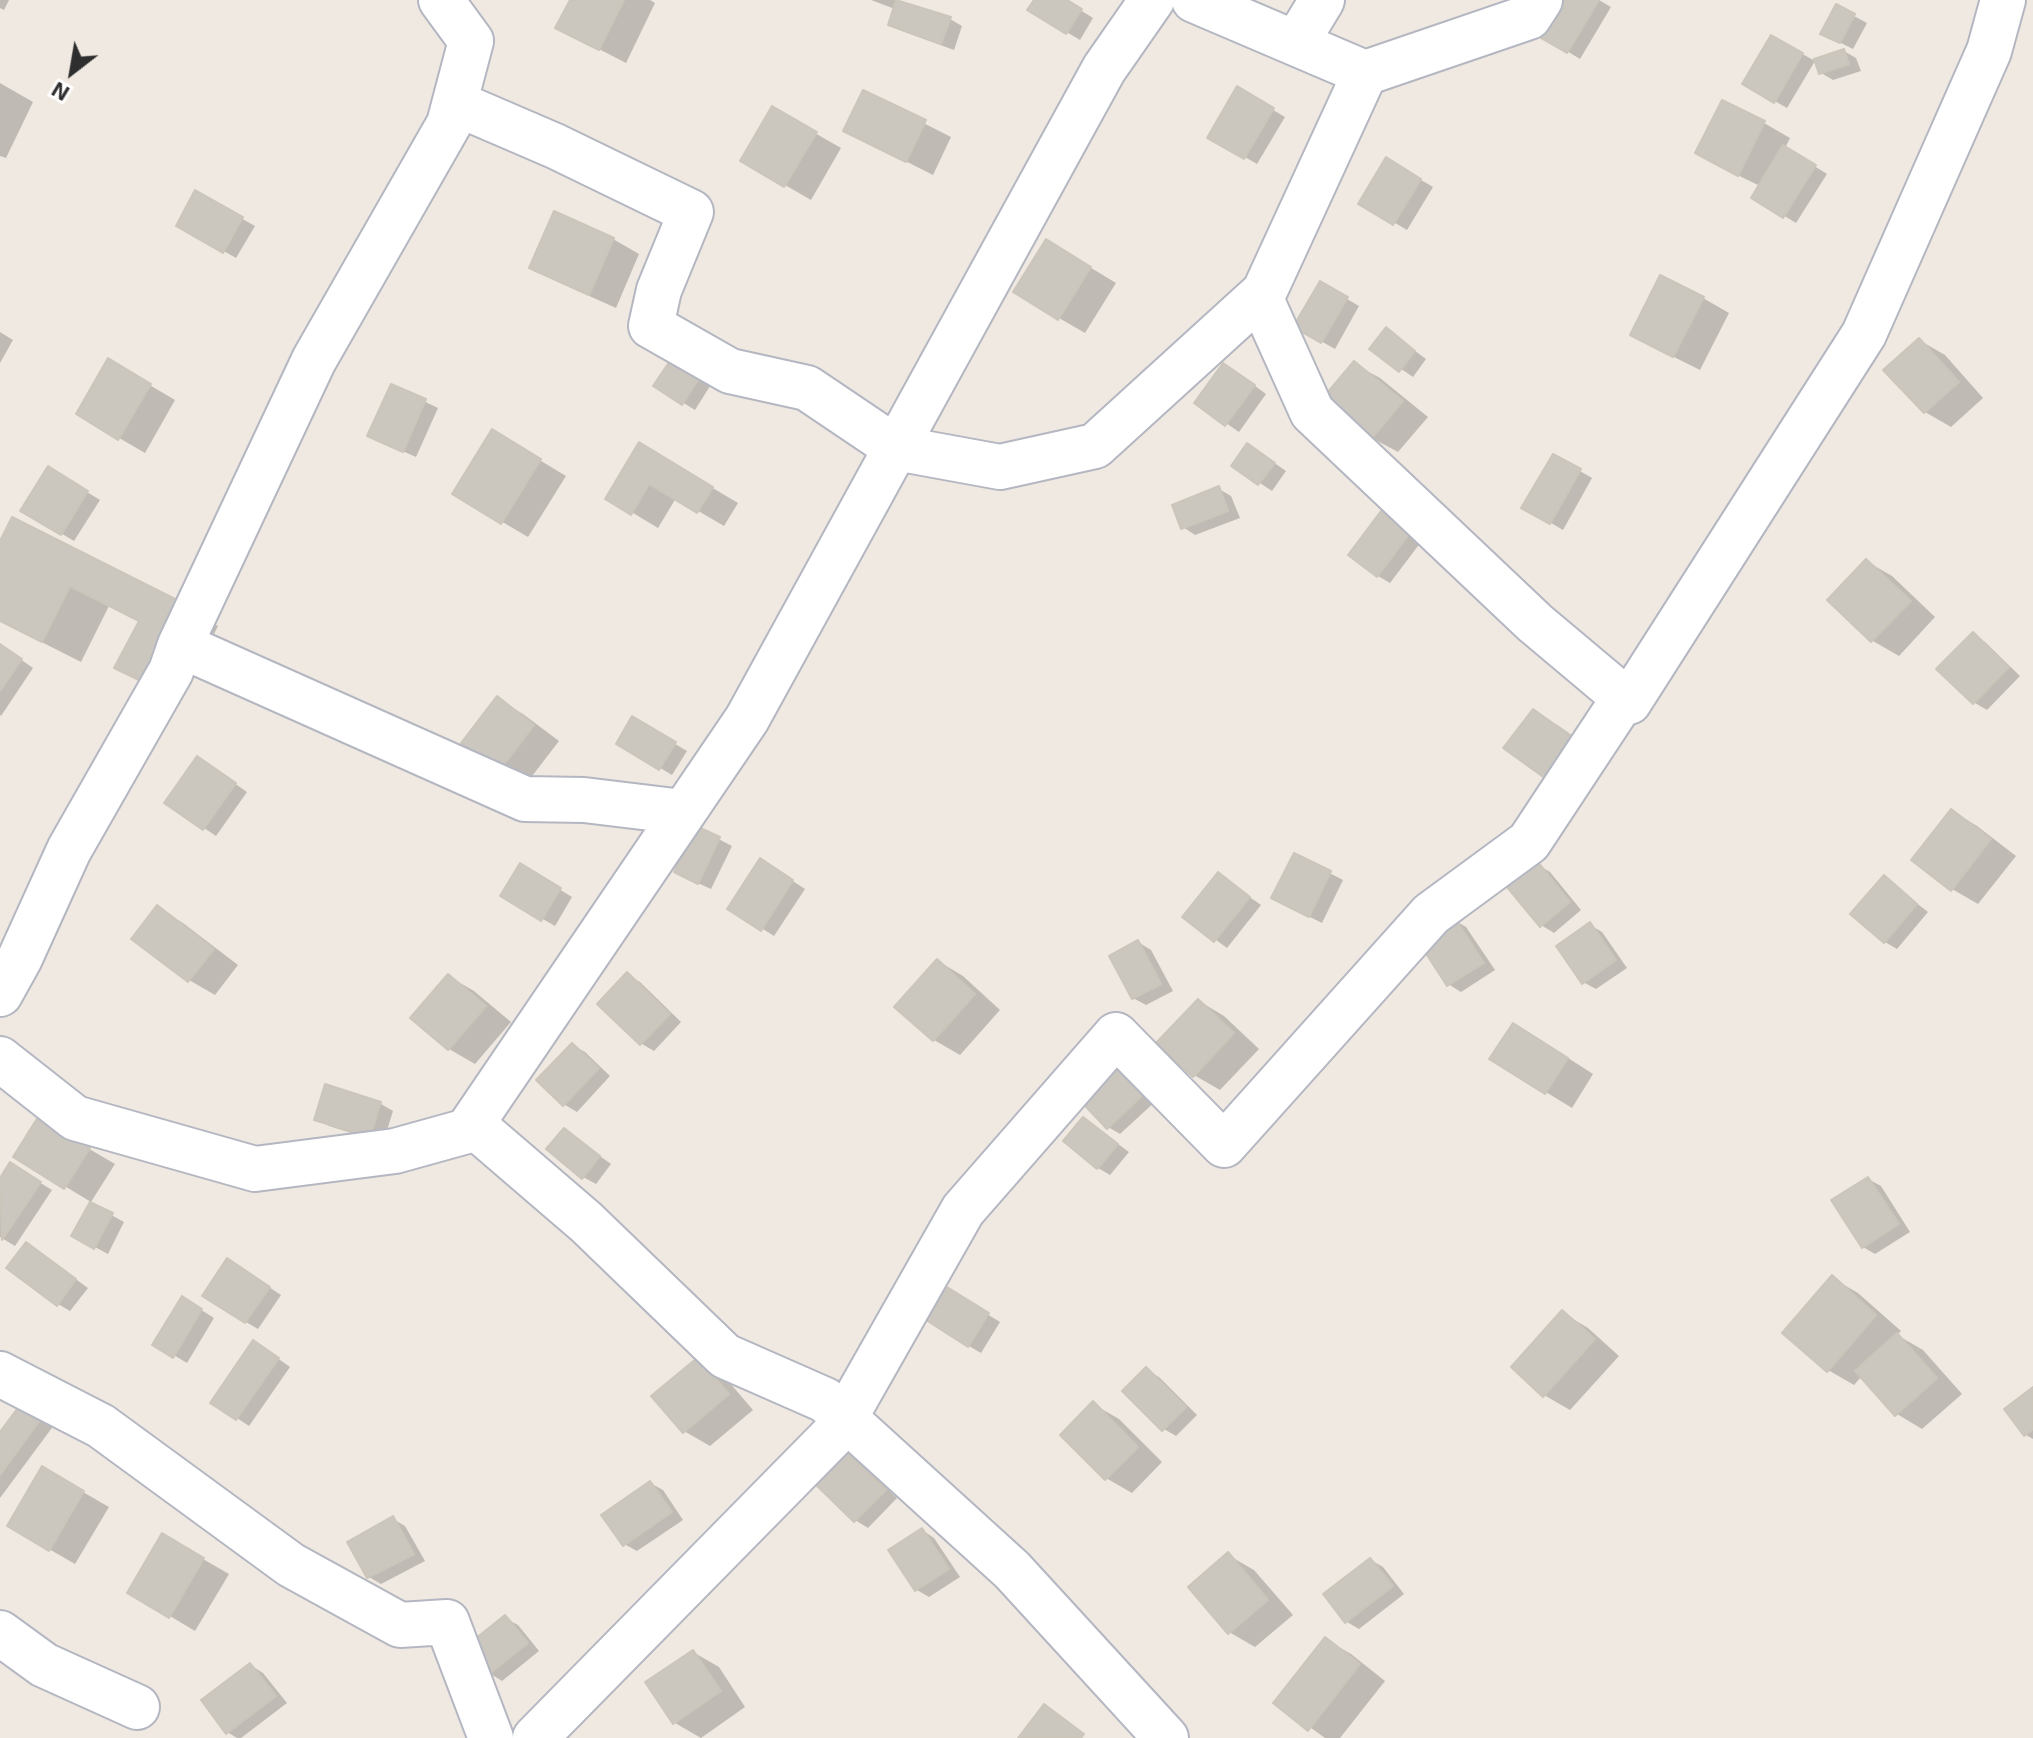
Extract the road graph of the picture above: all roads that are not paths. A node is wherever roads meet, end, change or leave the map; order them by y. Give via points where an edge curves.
1 (1152, 0) edge
2 (1194, 0) edge
3 (1322, 0) edge
4 (1540, 0) edge
5 (2003, 0) edge
6 (446, 2) edge
7 (1296, 43) junction
8 (1365, 73) junction
9 (455, 103) junction
10 (1263, 293) junction
11 (896, 448) junction
12 (180, 645) junction
13 (1624, 698) junction
14 (683, 812) junction
15 (0, 994) edge
16 (0, 1059) edge
17 (472, 1124) junction
18 (0, 1374) edge
19 (844, 1419) junction
20 (0, 1633) edge
21 (137, 1707) dead end
22 (491, 1738) edge
23 (535, 1738) edge
24 (1166, 1738) edge

1 - 11 street via 1104,69
2 - 7 street
3 - 7 street
4 - 8 street via 1529,17
5 - 13 street via 1989,51 1864,334 1629,702
6 - 9 street via 471,41
7 - 8 street
8 - 10 street
9 - 11 street via 691,212 659,290 651,326 730,371 807,388
9 - 12 street via 449,124 314,360
10 - 11 street via 1095,446 1000,467
10 - 13 street via 1261,299 1312,412 1535,623
11 - 14 street via 747,719
12 - 14 street via 525,799
12 - 15 street via 171,671 69,850
13 - 19 street via 1529,842 1431,914 1224,1145 1116,1035 963,1210
14 - 17 street
16 - 17 street via 75,1118 255,1169 395,1151 467,1131
17 - 19 street via 586,1222 725,1356 825,1400
18 - 22 street via 101,1426 305,1573 400,1625 447,1622
19 - 23 street
19 - 24 street via 1012,1570
20 - 21 street via 44,1665

